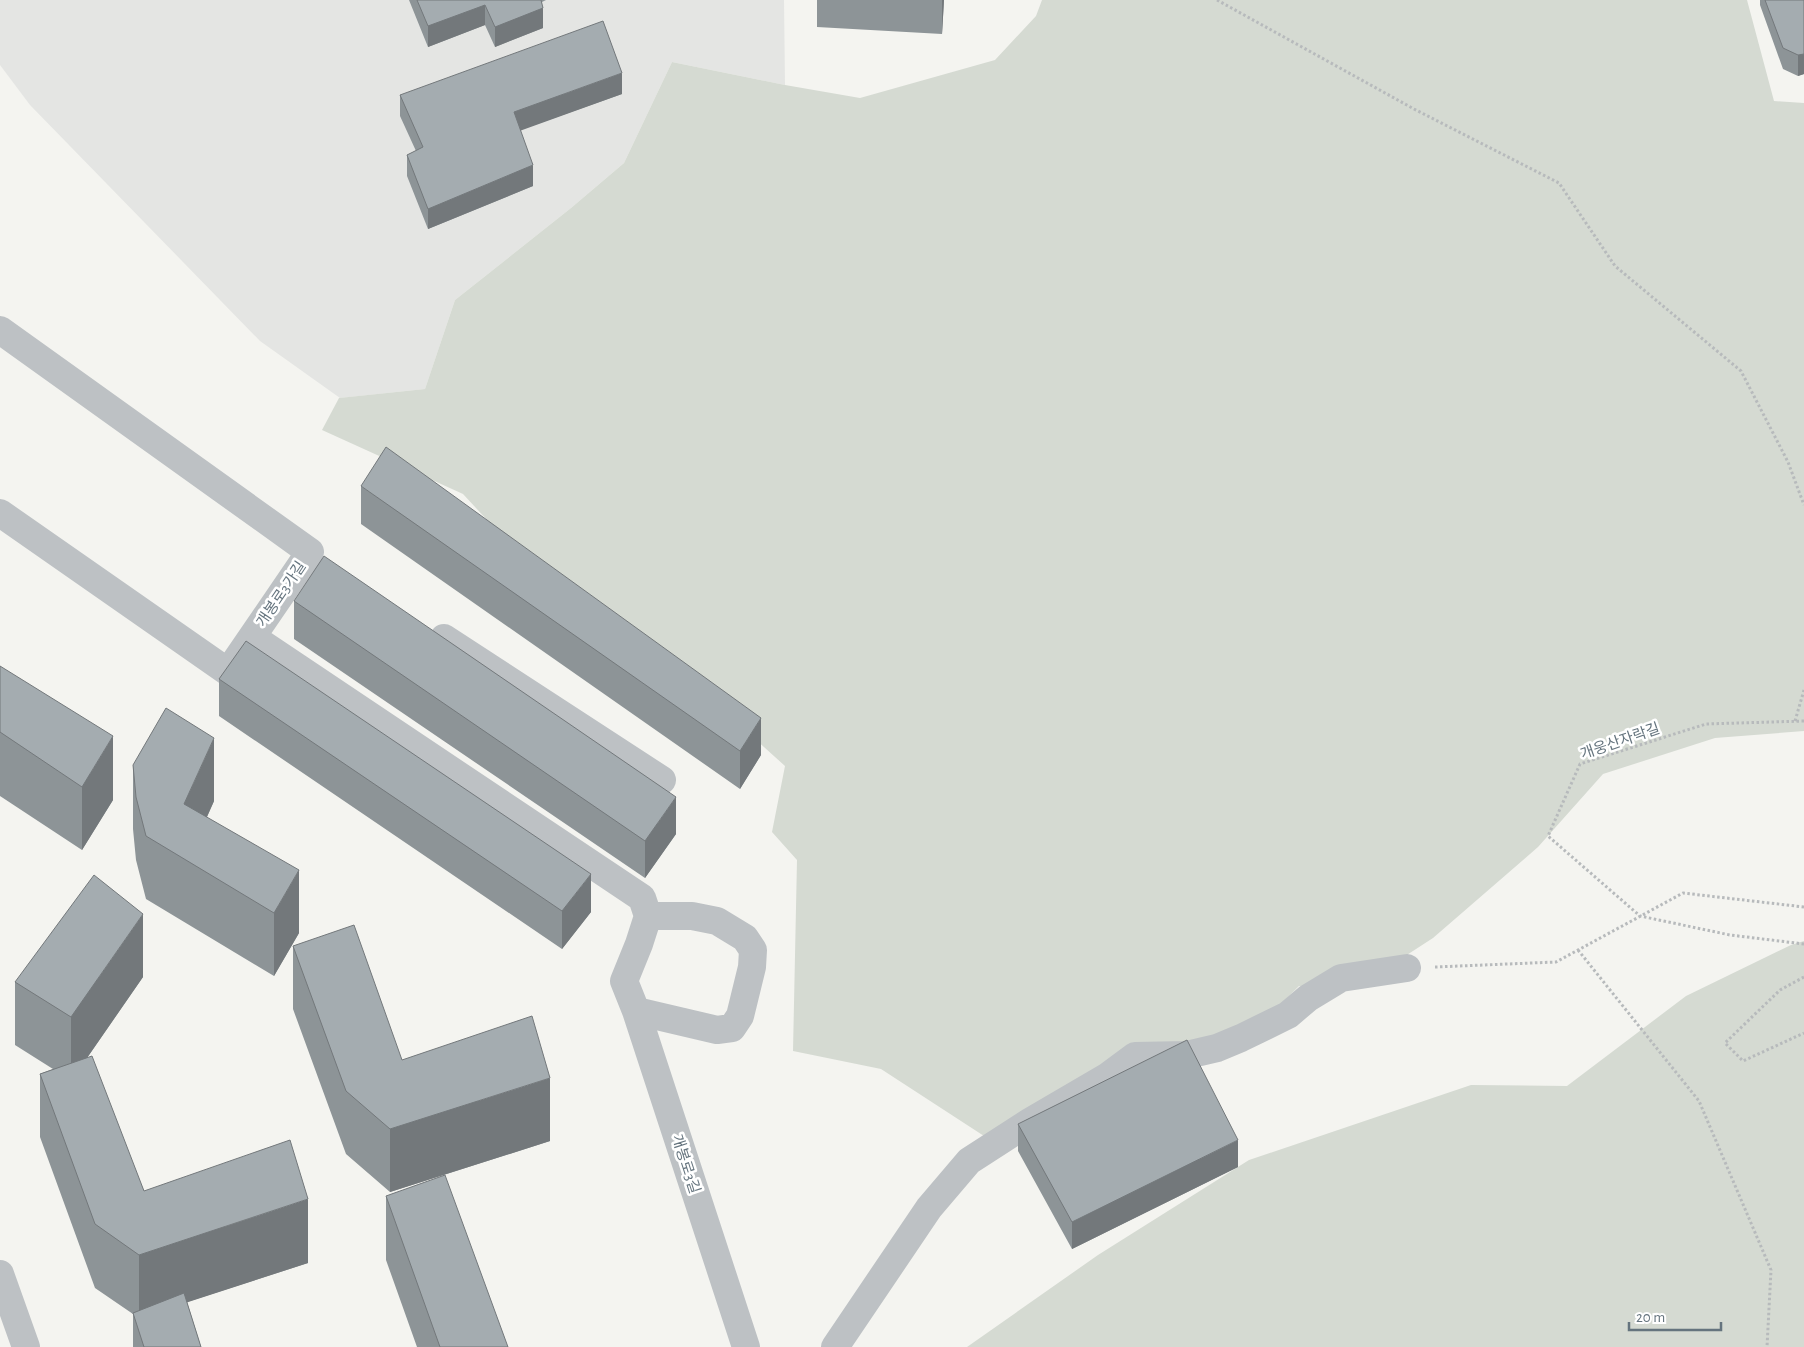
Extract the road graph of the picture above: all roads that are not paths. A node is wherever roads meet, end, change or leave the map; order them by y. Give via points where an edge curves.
1 (0, 330) edge
2 (0, 513) edge
3 (419, 623) edge
4 (252, 637) junction
5 (662, 780) dead end
6 (648, 916) junction
7 (1406, 968) road end
8 (636, 1011) junction
9 (0, 1274) edge
10 (26, 1347) edge
11 (746, 1347) edge
12 (835, 1347) edge

1 - 4 street, 개봉로3가길 via 318,557
2 - 4 street, 개봉로3가길 via 228,672
3 - 5 street
4 - 6 street via 642,898
6 - 8 street, 개봉로3길 via 624,981
6 - 8 street via 692,916 717,921 745,938 753,950 752,967 740,1016 732,1028 717,1030
7 - 12 street via 1341,978 1288,1015 1217,1048 1188,1055 1135,1056 1108,1076 968,1161 929,1208
8 - 11 street, 개봉로3길
9 - 10 street

